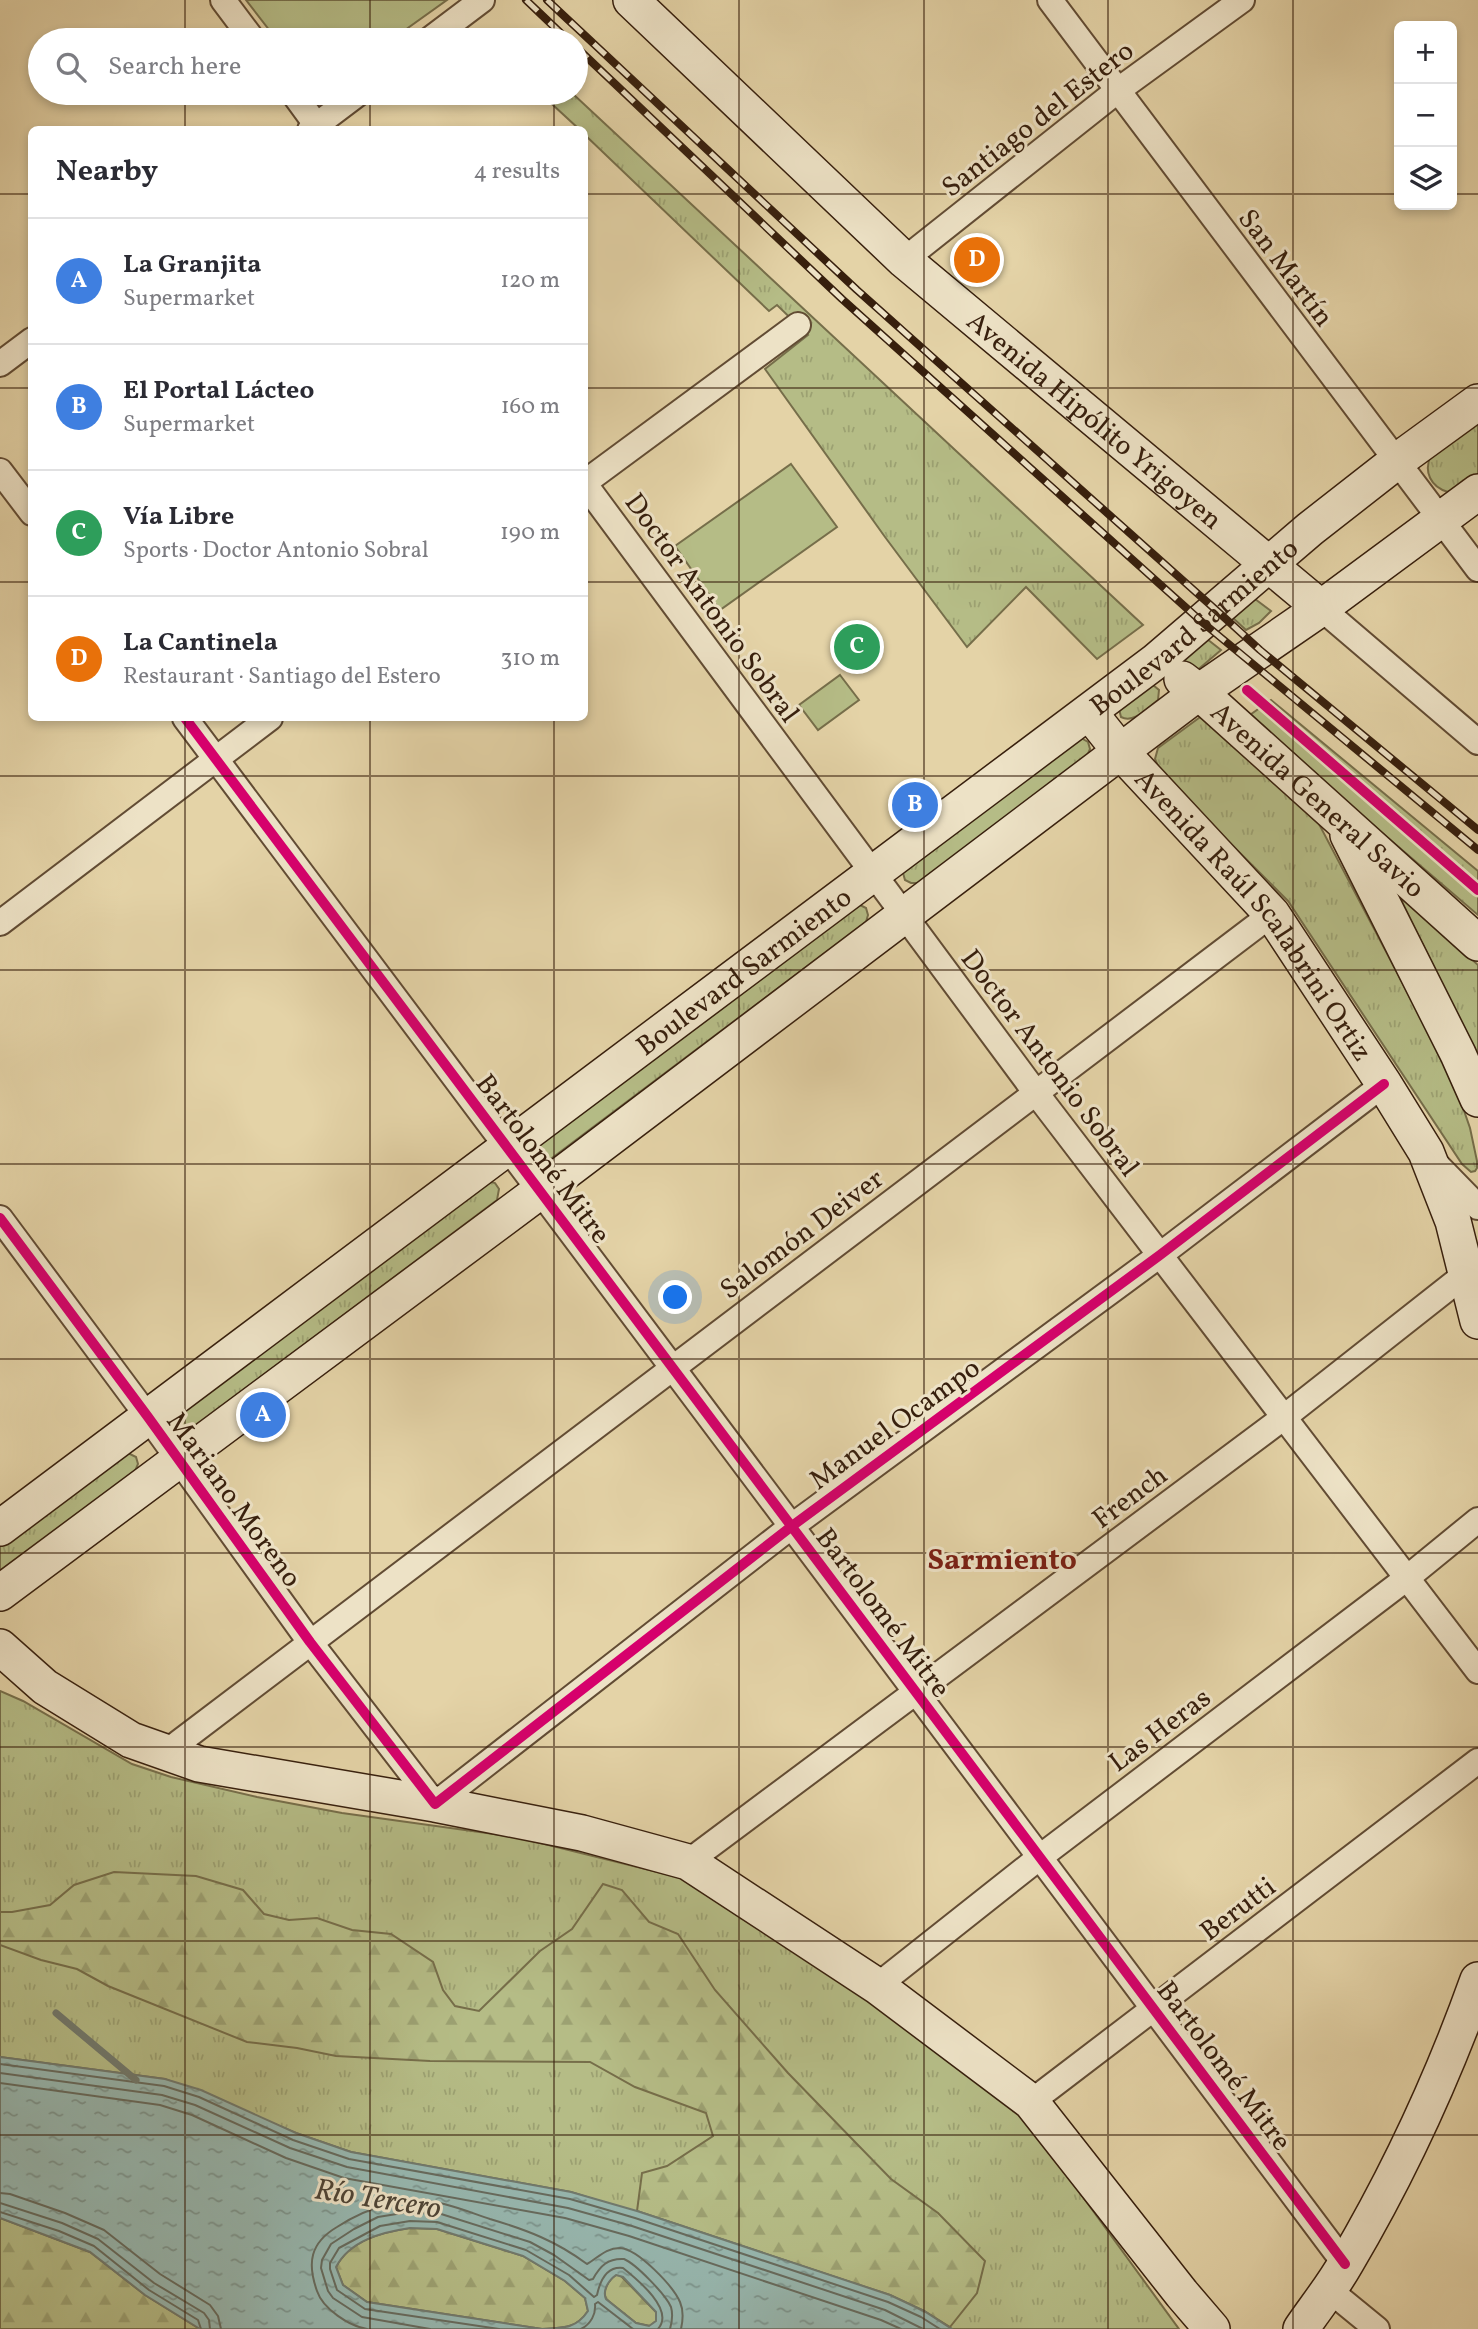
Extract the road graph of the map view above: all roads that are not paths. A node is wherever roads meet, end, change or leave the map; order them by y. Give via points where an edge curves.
1 (223, 0) edge
2 (482, 0) edge
3 (631, 0) edge
4 (1050, 0) edge
5 (1242, 0) edge
6 (244, 28) edge
7 (445, 28) edge
8 (1117, 91) junction
9 (300, 105) edge
10 (344, 105) edge
11 (315, 126) edge
12 (318, 126) edge
13 (904, 260) junction
14 (797, 325) dead end
15 (28, 343) edge
16 (0, 364) edge
17 (1478, 402) edge
18 (1397, 461) junction
19 (0, 471) edge
20 (588, 480) edge
21 (588, 488) edge
22 (1478, 492) edge
23 (28, 508) edge
24 (1441, 519) junction
25 (1268, 566) junction
26 (1478, 569) edge
27 (1321, 608) junction
28 (1156, 661) junction
29 (1199, 692) junction
30 (1089, 712) junction
31 (187, 721) edge
32 (266, 721) edge
33 (1478, 742) edge
34 (1121, 752) junction
35 (216, 758) junction
36 (1337, 816) junction
37 (873, 874) junction
38 (1272, 914) junction
39 (903, 915) junction
40 (0, 923) edge
41 (1478, 943) edge
42 (1384, 1084) junction
43 (1036, 1093) junction
44 (1478, 1099) edge
45 (508, 1147) junction
46 (1426, 1152) junction
47 (540, 1191) junction
48 (1478, 1207) edge
49 (0, 1218) edge
50 (1160, 1255) junction
51 (1467, 1273) junction
52 (1478, 1321) edge
53 (672, 1367) junction
54 (148, 1417) junction
55 (1283, 1418) junction
56 (179, 1460) junction
57 (1478, 1520) edge
58 (792, 1526) junction
59 (0, 1528) edge
60 (1407, 1578) junction
61 (0, 1593) edge
62 (310, 1642) junction
63 (0, 1647) edge
64 (1478, 1671) edge
65 (0, 1674) edge
66 (45, 1688) junction
67 (915, 1692) junction
68 (165, 1753) junction
69 (1478, 1761) edge
70 (435, 1804) junction
71 (1040, 1857) junction
72 (688, 1861) junction
73 (1478, 1980) edge
74 (877, 1986) junction
75 (1155, 2008) junction
76 (1031, 2102) junction
77 (1337, 2277) junction
78 (1212, 2329) edge
79 (1301, 2329) edge
80 (1377, 2329) edge

1 - 6 street
2 - 7 street
3 - 13 main road, Avenida Hipólito Yrigoyen
4 - 8 street, San Martín
5 - 8 street, Santiago del Estero
8 - 13 street, Santiago del Estero
8 - 18 street, San Martín
9 - 11 street
10 - 12 street
13 - 25 main road, Avenida Hipólito Yrigoyen
14 - 20 street
15 - 16 street
17 - 18 main road, Boulevard Sarmiento
18 - 24 street, San Martín
18 - 25 main road, Boulevard Sarmiento
19 - 23 street
21 - 37 street, Doctor Antonio Sobral
22 - 24 main road, Boulevard Sarmiento
24 - 26 street, San Martín
24 - 27 main road, Boulevard Sarmiento
25 - 27 main road, Avenida Hipólito Yrigoyen
25 - 28 main road, Boulevard Sarmiento
27 - 29 main road, Boulevard Sarmiento
27 - 33 street, Avenida Hipólito Yrigoyen
28 - 29 main road, Avenida General Savio
28 - 30 main road, Boulevard Sarmiento
29 - 34 main road, Boulevard Sarmiento
29 - 36 main road, Avenida General Savio
30 - 34 main road, Avenida Raúl Scalabrini Ortiz
30 - 37 main road, Boulevard Sarmiento
31 - 35 street, Bartolomé Mitre
32 - 35 street
34 - 38 main road, Avenida Raúl Scalabrini Ortiz
34 - 39 main road, Boulevard Sarmiento
35 - 40 street
35 - 45 street, Bartolomé Mitre
36 - 41 main road, Avenida General Savio
36 - 44 main road
37 - 39 street, Doctor Antonio Sobral
37 - 45 main road, Boulevard Sarmiento
38 - 42 main road, Avenida Raúl Scalabrini Ortiz
38 - 43 street, Salomón Deiver
39 - 43 street, Doctor Antonio Sobral
39 - 47 main road, Boulevard Sarmiento
42 - 46 main road, Avenida Raúl Scalabrini Ortiz
42 - 50 street, Manuel Ocampo
43 - 50 street, Doctor Antonio Sobral
43 - 53 street, Salomón Deiver
45 - 47 street, Bartolomé Mitre
45 - 54 main road, Boulevard Sarmiento
46 - 48 street
46 - 51 main road, Avenida Raúl Scalabrini Ortiz via 1454,1221
47 - 53 street, Bartolomé Mitre
47 - 56 main road, Boulevard Sarmiento
49 - 54 street, Mariano Moreno
50 - 55 street, Doctor Antonio Sobral
50 - 58 street, Manuel Ocampo
51 - 52 main road, Avenida Raúl Scalabrini Ortiz
51 - 55 street, French
53 - 58 street, Bartolomé Mitre
53 - 62 street, Salomón Deiver
54 - 56 street, Mariano Moreno
54 - 59 main road, Boulevard Sarmiento
55 - 60 street, Doctor Antonio Sobral
55 - 67 street, French
56 - 61 main road, Boulevard Sarmiento
56 - 62 street, Mariano Moreno
57 - 60 street, Las Heras
58 - 67 street, Bartolomé Mitre
58 - 70 street, Manuel Ocampo
60 - 64 street, Doctor Antonio Sobral
60 - 71 street, Las Heras
62 - 68 street, Salomón Deiver
62 - 70 street, Mariano Moreno
63 - 66 main road
65 - 66 main road
66 - 68 main road via 131,1740
67 - 71 street, Bartolomé Mitre
67 - 72 street, French
68 - 70 main road via 199,1764
69 - 75 street, Berutti
70 - 72 main road via 582,1833
71 - 74 street, Las Heras
71 - 75 street, Bartolomé Mitre
72 - 74 main road
73 - 77 main road via 1454,2047 1390,2182
74 - 76 main road
75 - 76 street, Berutti
75 - 77 street, Bartolomé Mitre
76 - 78 main road
77 - 79 main road
77 - 80 street, Bartolomé Mitre

